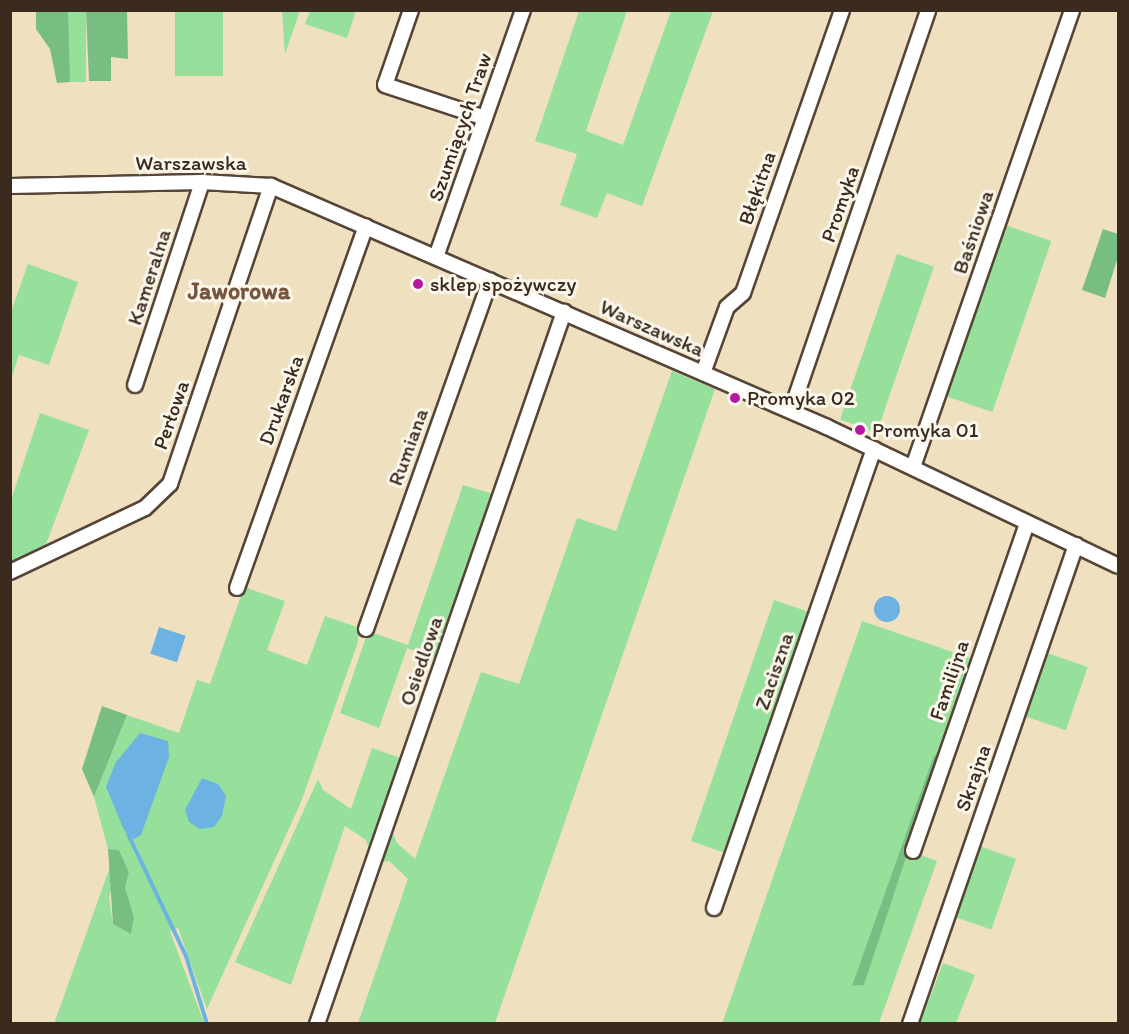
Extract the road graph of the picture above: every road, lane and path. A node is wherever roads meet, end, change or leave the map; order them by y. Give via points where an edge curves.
1 (411, 10) edge
2 (523, 10) edge
3 (842, 10) edge
4 (928, 10) edge
5 (1072, 10) edge
6 (485, 118) junction
7 (202, 182) junction
8 (10, 186) edge
9 (271, 186) junction
10 (366, 226) junction
11 (436, 257) junction
12 (490, 280) junction
13 (564, 312) junction
14 (703, 373) junction
15 (135, 385) dead end
16 (791, 411) junction
17 (874, 449) junction
18 (913, 467) junction
19 (1027, 524) junction
20 (1076, 546) junction
21 (1119, 566) edge
22 (10, 572) edge
23 (237, 588) dead end
24 (366, 628) dead end
25 (913, 851) dead end
26 (714, 908) dead end
27 (317, 1023) edge
28 (910, 1023) edge

1 - 6 street via 385,85
2 - 6 street, Szumiących Traw
3 - 14 street, Błękitna via 743,293 727,307
4 - 16 street, Promyka
5 - 18 street, Baśniowa
6 - 11 street, Szumiących Traw
7 - 8 street, Warszawska
7 - 9 street, Warszawska
7 - 15 street, Kameralna
9 - 10 street, Warszawska
9 - 22 street, Perłowa via 170,484 145,508
10 - 11 street, Warszawska
10 - 23 street, Drukarska
11 - 12 street, Warszawska
12 - 13 street, Warszawska
12 - 24 street, Rumiana
13 - 14 street, Warszawska
13 - 27 street, Osiedlowa
14 - 16 street, Warszawska
16 - 17 street, Warszawska
17 - 18 street, Warszawska
17 - 26 street, Zaciszna
18 - 19 street, Warszawska
19 - 20 street, Warszawska
19 - 25 street, Familijna
20 - 21 street, Warszawska
20 - 28 street, Skrajna

